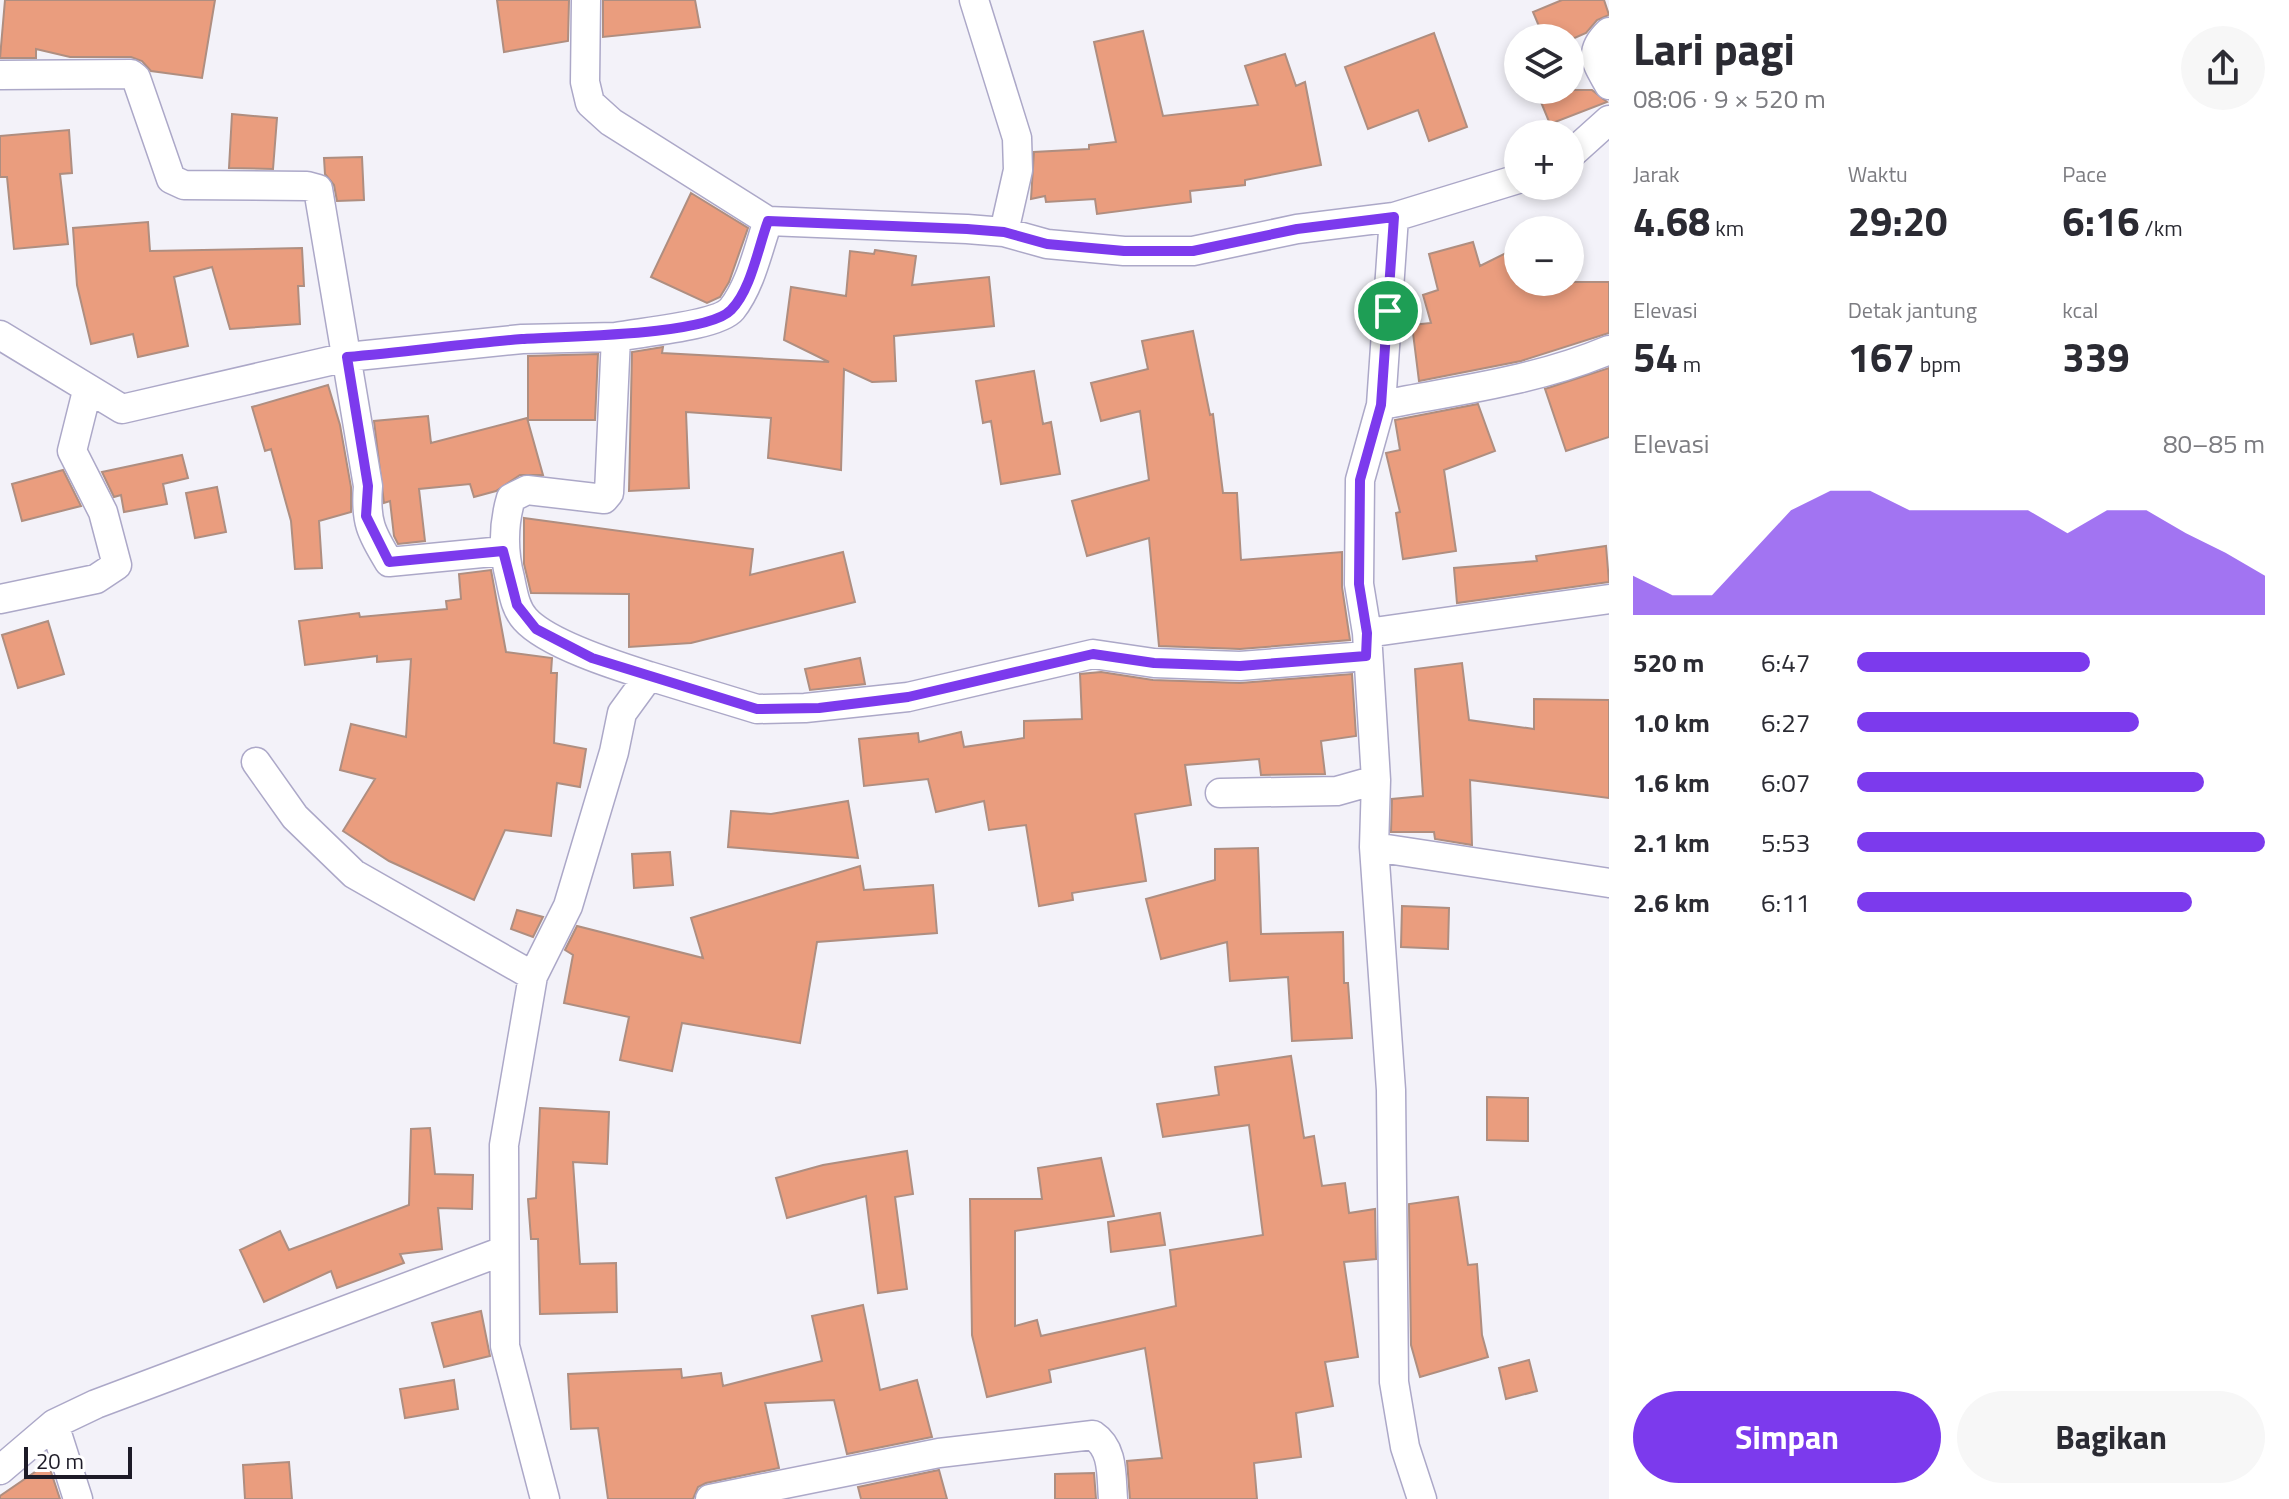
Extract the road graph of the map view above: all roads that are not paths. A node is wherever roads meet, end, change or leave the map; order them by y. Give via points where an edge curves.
1 (586, 0) edge
2 (974, 0) edge
3 (1609, 32) edge
4 (0, 75) edge
5 (1609, 85) edge
6 (1609, 120) edge
7 (1584, 142) edge
8 (1504, 183) edge
9 (1394, 217) junction
10 (768, 221) junction
11 (1004, 232) junction
12 (0, 335) edge
13 (616, 337) junction
14 (1609, 350) edge
15 (347, 357) junction
16 (87, 391) junction
17 (1381, 405) junction
18 (503, 551) junction
19 (0, 599) edge
20 (1609, 599) edge
21 (1366, 644) junction
22 (649, 676) junction
23 (256, 762) dead end
24 (1376, 780) junction
25 (1220, 793) dead end
26 (1374, 847) junction
27 (1609, 883) edge
28 (533, 976) junction
29 (503, 1251) junction
30 (54, 1424) junction
31 (0, 1470) edge
32 (78, 1499) edge
33 (545, 1499) edge
34 (710, 1499) edge
35 (1113, 1499) edge
36 (1422, 1499) edge

1 - 10 street via 585,82 590,103
2 - 11 street via 1017,138 1018,170
3 - 5 street via 1596,52 1597,69
4 - 15 street via 131,74 171,179 184,185 318,189
6 - 7 street
8 - 9 street
9 - 11 street via 1297,229 1193,251 1047,244
9 - 17 street
10 - 11 street
10 - 13 street via 744,289 730,312 709,321
12 - 16 street
13 - 15 street via 522,339
13 - 18 street via 609,493 604,499 527,490 511,498
14 - 17 street via 1506,384
15 - 16 street via 122,409
15 - 18 street via 368,486 366,516 389,562
16 - 19 street via 72,451 103,512 117,565 96,579
17 - 21 street via 1360,480 1359,584
18 - 22 street via 517,605 536,629 592,658
20 - 21 street
21 - 22 street via 1240,666 1154,663 1093,654 908,697 785,709 741,705
21 - 24 street
22 - 28 street via 622,713 568,906
23 - 28 street via 295,817 354,874
24 - 25 street via 1337,791
24 - 26 street
26 - 27 street
26 - 36 street via 1391,1090 1394,1382 1405,1447
28 - 29 street via 504,1145
29 - 30 street
29 - 33 street via 505,1346
30 - 31 street
30 - 32 street
34 - 35 street via 939,1453 1093,1435 1109,1453

